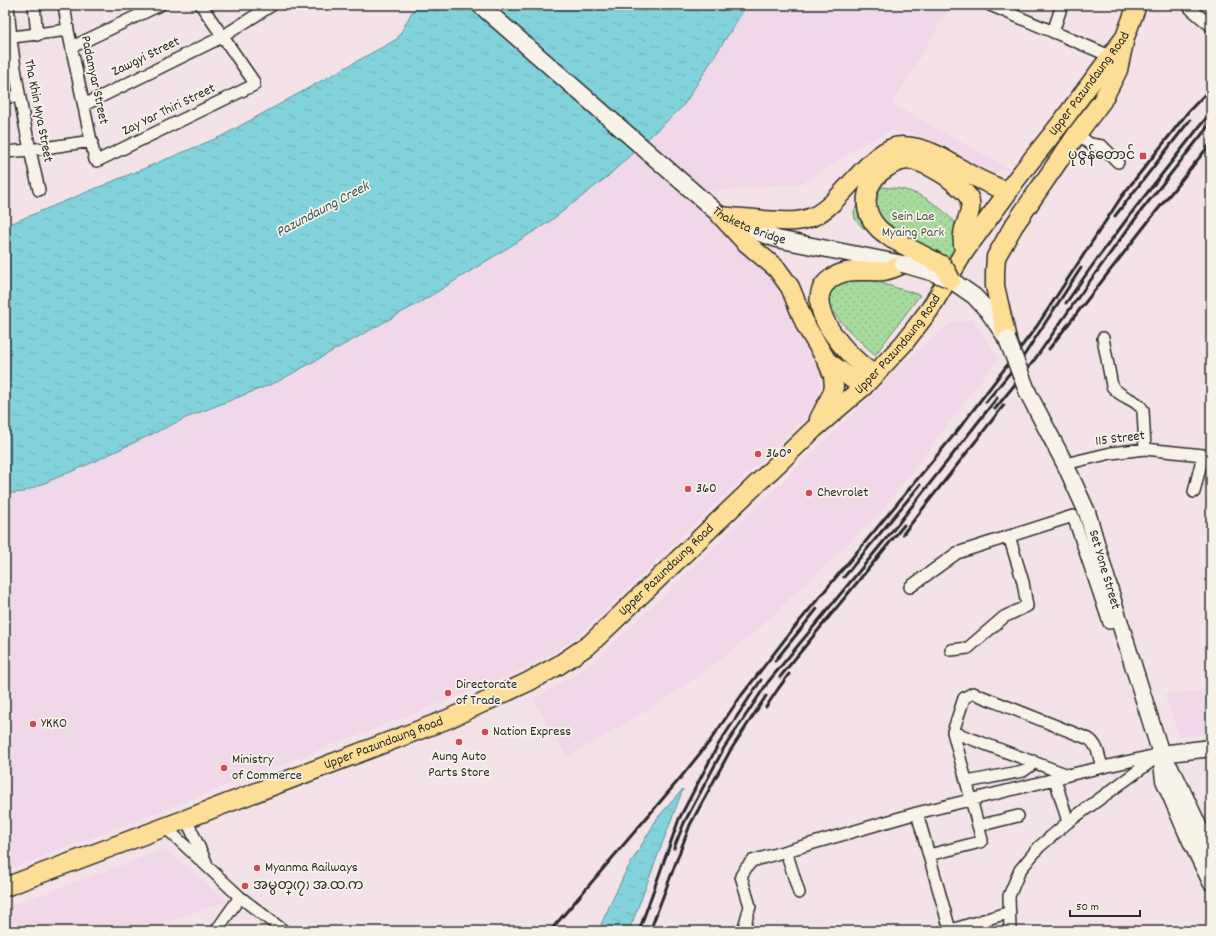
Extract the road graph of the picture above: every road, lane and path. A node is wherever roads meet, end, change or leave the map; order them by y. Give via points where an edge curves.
1 (8, 5) edge
2 (34, 5) edge
3 (64, 5) edge
4 (160, 5) edge
5 (201, 5) edge
6 (272, 5) edge
7 (480, 5) edge
8 (990, 5) edge
9 (1062, 5) edge
10 (1136, 5) edge
11 (1193, 6) edge
12 (1211, 26) edge
13 (68, 30) junction
14 (1053, 32) junction
15 (36, 35) junction
16 (222, 37) junction
17 (1126, 37) junction
18 (7, 38) edge
19 (72, 47) junction
20 (1110, 56) junction
21 (20, 96) junction
22 (5, 97) edge
23 (84, 105) junction
24 (1077, 134) junction
25 (92, 141) junction
26 (30, 150) junction
27 (5, 152) edge
28 (97, 161) joint
29 (1118, 162) dead end
30 (38, 190) dead end
31 (1008, 192) junction
32 (721, 216) junction
33 (964, 252) junction
34 (903, 264) junction
35 (951, 280) junction
36 (1104, 338) dead end
37 (1007, 339) junction
38 (827, 361) junction
39 (869, 381) junction
40 (1028, 393) joint
41 (814, 429) junction
42 (1145, 449) junction
43 (1065, 464) junction
44 (1194, 492) dead end
45 (1009, 536) junction
46 (910, 587) dead end
47 (1119, 620) junction
48 (950, 650) dead end
49 (953, 732) junction
50 (1211, 748) edge
51 (1161, 754) junction
52 (1033, 761) junction
53 (1102, 767) junction
54 (1068, 774) junction
55 (1055, 779) junction
56 (966, 782) junction
57 (971, 800) junction
58 (917, 813) junction
59 (1018, 816) dead end
60 (186, 819) junction
61 (1068, 822) junction
62 (978, 826) junction
63 (165, 827) junction
64 (786, 851) junction
65 (1211, 853) edge
66 (929, 855) junction
67 (208, 867) junction
68 (1211, 882) edge
69 (5, 887) edge
70 (799, 893) dead end
71 (240, 897) junction
72 (1010, 912) junction
73 (216, 931) edge
74 (284, 931) edge
75 (743, 931) edge
76 (949, 931) edge
77 (1010, 931) edge

1 - 18 street, Tha Khin Mya Street
2 - 15 street
3 - 13 street, Padamyar Street
4 - 19 street
5 - 16 street
6 - 16 street, Zawgyi Street
7 - 32 main road, Thaketa Bridge
8 - 14 street
9 - 14 street
10 - 17 main road, Upper Pazundaung Road
11 - 12 street
13 - 15 street
13 - 19 street, Padamyar Street
14 - 20 street
15 - 18 street
16 - 23 street, Zawgyi Street
16 - 28 street, Zay Yar Thiri Street via 254,85
17 - 20 main road, Upper Pazundaung Road
17 - 24 main road via 1118,70 1106,94
18 - 21 street, Tha Khin Mya Street
19 - 23 street, Padamyar Street
20 - 31 main road, Upper Pazundaung Road
21 - 22 street
21 - 26 street, Tha Khin Mya Street
23 - 25 street, Padamyar Street
24 - 29 street via 1090,144 1102,146
24 - 37 main road via 1012,228 996,257 995,286
25 - 26 street
25 - 28 street, Padamyar Street
26 - 27 street
26 - 30 street, Tha Khin Mya Street
31 - 32 main road via 926,149 902,145 880,155 830,206 815,216 798,222
31 - 33 main road, Upper Pazundaung Road
32 - 34 main road, Thaketa Bridge via 777,239
32 - 38 main road via 744,241 777,269 790,287 806,326
33 - 35 main road, bridge via 963,233 970,213 969,198 958,185 930,167 914,161 903,161 883,169 867,190 866,199 873,221 878,229 892,239 942,265
33 - 39 main road, Upper Pazundaung Road via 930,309 904,343
34 - 35 main road, Thaketa Bridge, bridge
34 - 39 main road via 883,270 840,274 825,285 822,291 820,300 828,327 866,369
35 - 37 main road, Thaketa Bridge via 974,296
36 - 42 street via 1112,386 1116,392 1143,410
37 - 40 main road, Thaketa Bridge, bridge
38 - 39 main road
38 - 41 main road via 834,387
39 - 41 main road, Upper Pazundaung Road
40 - 43 main road, Set Yone Street
41 - 60 main road, Upper Pazundaung Road via 590,644 559,665 448,719
42 - 43 street, 115 Street via 1111,453
42 - 44 street, 115 Street via 1203,455
43 - 47 main road, Set Yone Street via 1087,512
45 - 46 street via 957,553
45 - 47 street via 1073,516 1109,623
45 - 48 street via 1023,582 1027,606 1004,617 968,648
47 - 51 main road, Set Yone Street
49 - 52 street
49 - 53 street via 964,698 973,693 1093,741
49 - 56 street
50 - 51 main road
51 - 53 street
51 - 61 street
51 - 65 main road, Set Yone Street via 1175,776
51 - 68 main road, Set Yone Street via 1164,780
52 - 54 street
52 - 56 street via 1023,770
53 - 54 street
54 - 55 street
55 - 57 street
55 - 61 street
56 - 57 street
57 - 58 street
57 - 62 street
58 - 64 street
58 - 66 street
59 - 62 street
60 - 63 main road, Upper Pazundaung Road
60 - 67 street
61 - 72 street via 1039,847 1020,870 1009,896
62 - 66 street via 982,838 980,842
63 - 67 street
63 - 69 main road, Upper Pazundaung Road
64 - 70 street
64 - 75 street via 752,861 743,872 741,876 750,906
66 - 76 street
67 - 71 street
71 - 73 street
71 - 74 street
72 - 76 street
72 - 77 street

